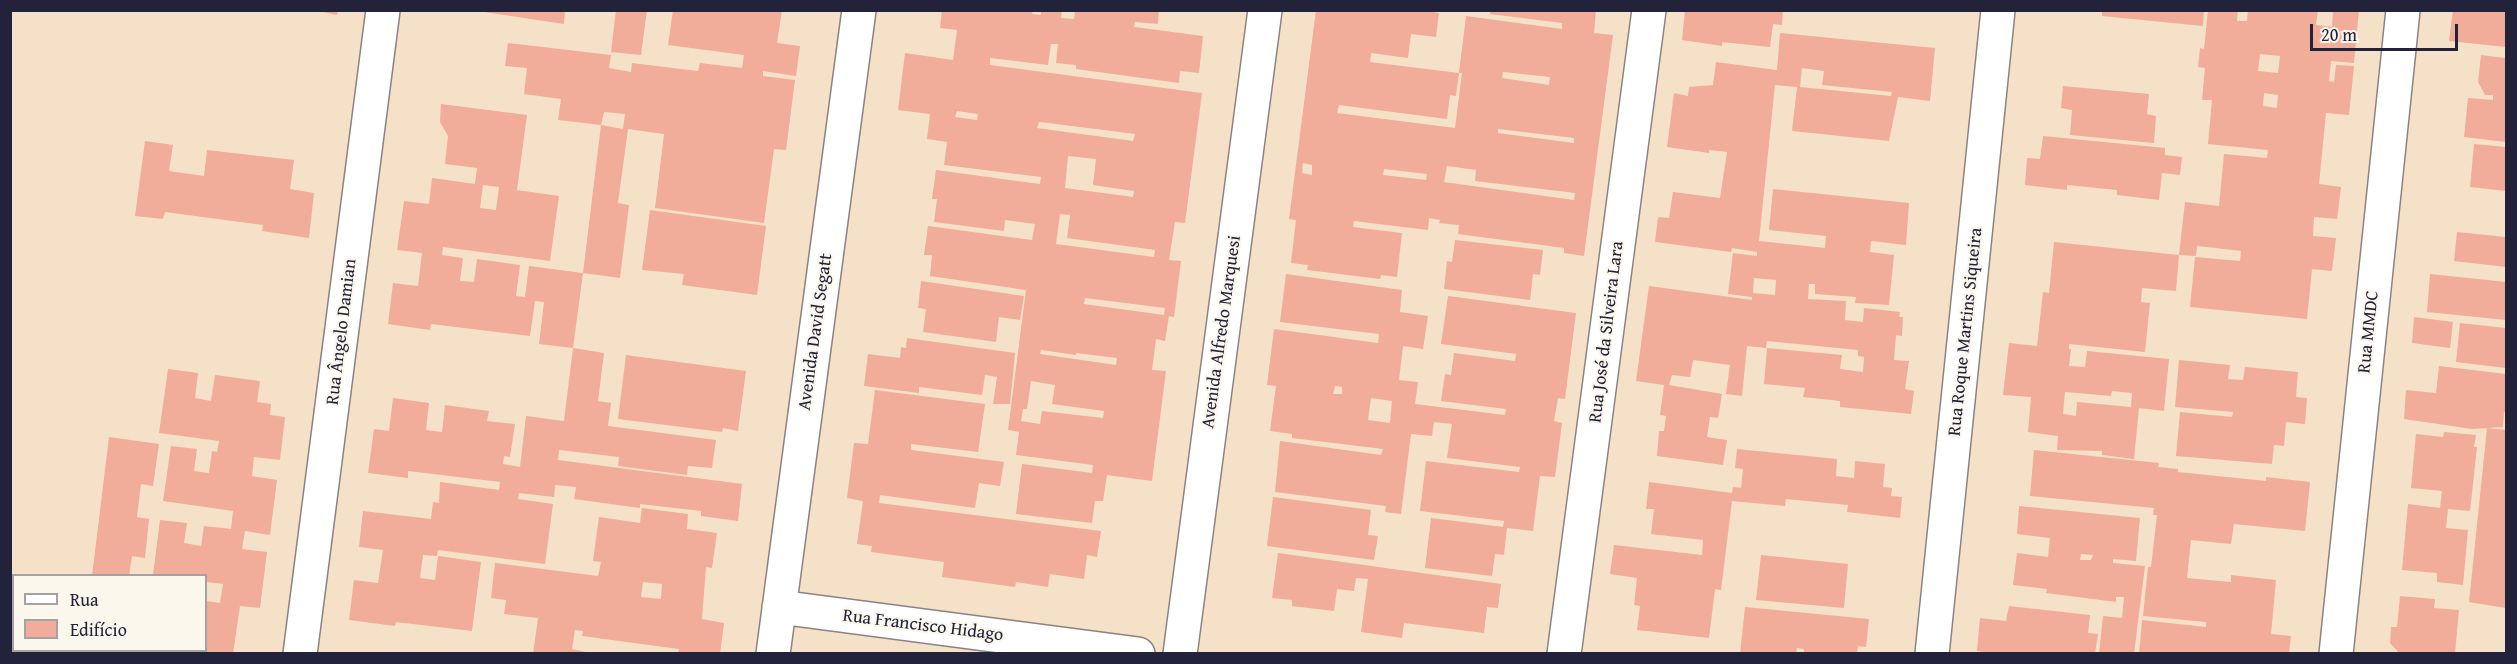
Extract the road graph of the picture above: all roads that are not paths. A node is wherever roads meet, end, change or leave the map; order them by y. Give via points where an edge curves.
1 (383, 10) edge
2 (859, 10) edge
3 (1264, 10) edge
4 (1649, 10) edge
5 (1998, 10) edge
6 (2403, 10) edge
7 (779, 607) junction
8 (300, 654) edge
9 (773, 654) edge
10 (1138, 654) edge
11 (1180, 654) edge
12 (1564, 654) edge
13 (1932, 654) edge
14 (2336, 654) edge

1 - 8 street, Rua Ângelo Damian
2 - 7 street, Avenida David Segatt
3 - 11 street, Avenida Alfredo Marquesi
4 - 12 street, Rua José da Silveira Lara
5 - 13 street, Rua Roque Martins Siqueira
6 - 14 street, Rua MMDC
7 - 9 street, Avenida David Segatt
7 - 10 street, Rua Francisco Hidago

